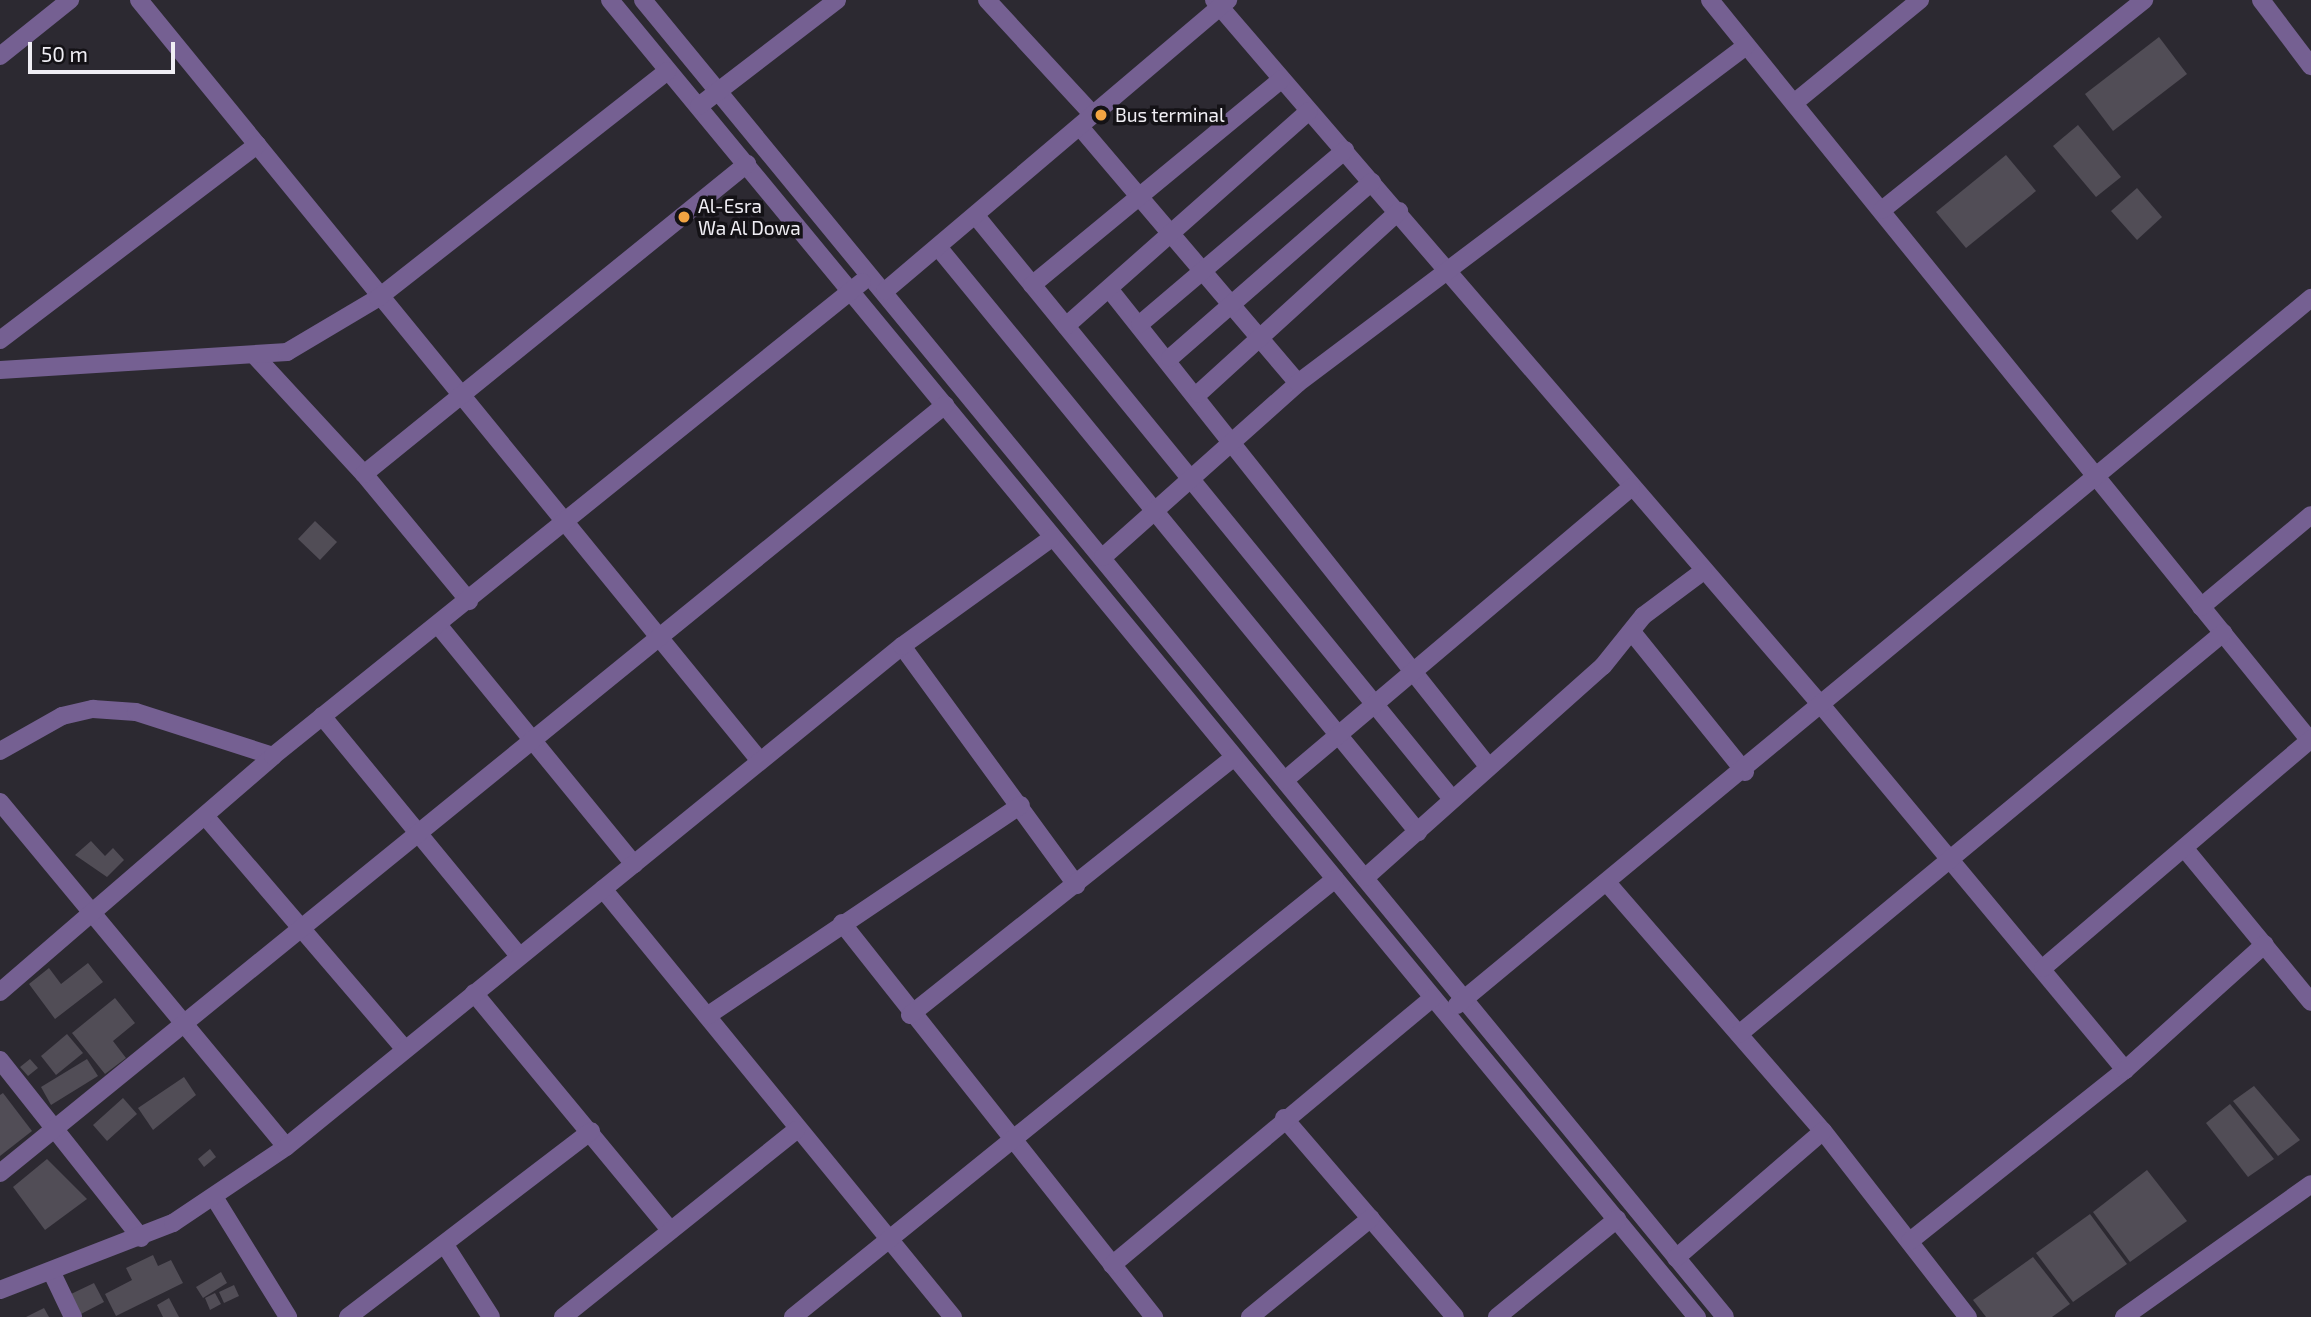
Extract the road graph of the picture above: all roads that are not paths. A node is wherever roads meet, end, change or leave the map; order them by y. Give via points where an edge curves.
1 (70, 0) edge
2 (139, 0) edge
3 (610, 0) edge
4 (643, 0) edge
5 (837, 0) edge
6 (987, 0) edge
7 (1710, 0) edge
8 (1920, 0) edge
9 (2144, 0) edge
10 (2261, 0) edge
11 (1220, 2) edge
12 (1746, 46) junction
13 (0, 56) edge
14 (2311, 66) edge
15 (668, 71) junction
16 (1281, 80) junction
17 (720, 91) junction
18 (1794, 103) junction
19 (699, 106) junction
20 (1309, 111) junction
21 (1087, 121) junction
22 (257, 145) junction
23 (1345, 150) junction
24 (747, 163) junction
25 (1372, 182) junction
26 (1138, 193) junction
27 (1882, 210) junction
28 (1399, 211) junction
29 (976, 216) junction
30 (1174, 234) junction
31 (938, 247) junction
32 (1447, 267) junction
33 (1205, 270) junction
34 (871, 274) junction
35 (1032, 285) junction
36 (853, 290) junction
37 (1110, 290) junction
38 (885, 291) junction
39 (378, 298) junction
40 (1232, 305) junction
41 (2309, 305) edge
42 (1140, 324) junction
43 (1066, 326) junction
44 (1259, 337) junction
45 (0, 340) edge
46 (256, 358) junction
47 (1170, 358) junction
48 (0, 370) edge
49 (1298, 383) junction
50 (461, 393) junction
51 (1198, 394) junction
52 (945, 405) junction
53 (1233, 438) junction
54 (365, 474) junction
55 (1190, 477) junction
56 (2097, 480) junction
57 (1631, 488) junction
58 (1156, 507) junction
59 (2311, 515) edge
60 (565, 523) junction
61 (1087, 537) junction
62 (1052, 538) junction
63 (1065, 555) junction
64 (1103, 557) junction
65 (1702, 572) junction
66 (469, 601) junction
67 (2201, 607) junction
68 (439, 626) junction
69 (1632, 632) junction
70 (2223, 633) junction
71 (659, 640) junction
72 (902, 646) junction
73 (1411, 673) junction
74 (1822, 706) junction
75 (1372, 708) junction
76 (322, 716) junction
77 (1339, 736) junction
78 (2310, 740) edge
79 (533, 743) junction
80 (0, 751) edge
81 (273, 756) junction
82 (1234, 757) junction
83 (760, 761) junction
84 (1488, 766) junction
85 (1745, 772) junction
86 (1285, 780) junction
87 (1452, 799) junction
88 (0, 802) edge
89 (1021, 805) junction
90 (205, 816) junction
91 (1418, 832) junction
92 (418, 833) junction
93 (2185, 849) junction
94 (1948, 855) junction
95 (634, 864) junction
96 (1366, 877) junction
97 (1335, 879) junction
98 (1076, 885) junction
99 (1609, 885) junction
100 (603, 889) junction
101 (91, 911) junction
102 (842, 923) junction
103 (304, 928) junction
104 (2264, 944) junction
105 (519, 956) junction
106 (2043, 968) junction
107 (0, 992) edge
108 (474, 993) junction
109 (1432, 998) junction
110 (1465, 999) junction
111 (2311, 1002) edge
112 (1446, 1014) junction
113 (910, 1015) junction
114 (707, 1016) junction
115 (187, 1026) junction
116 (1739, 1034) junction
117 (405, 1049) junction
118 (0, 1060) edge
119 (2125, 1070) junction
120 (1284, 1118) junction
121 (55, 1128) junction
122 (796, 1130) junction
123 (591, 1131) junction
124 (1824, 1131) junction
125 (1010, 1142) junction
126 (286, 1147) junction
127 (0, 1173) edge
128 (2311, 1184) edge
129 (214, 1197) junction
130 (1371, 1219) junction
131 (1617, 1219) junction
132 (670, 1230) junction
133 (141, 1238) junction
134 (889, 1239) junction
135 (1910, 1241) junction
136 (445, 1245) junction
137 (1676, 1258) junction
138 (1112, 1265) junction
139 (52, 1273) junction
140 (0, 1290) edge
141 (73, 1317) edge
142 (288, 1317) edge
143 (348, 1317) edge
144 (491, 1317) edge
145 (563, 1317) edge
146 (793, 1317) edge
147 (953, 1317) edge
148 (1154, 1317) edge
149 (1250, 1317) edge
150 (1455, 1317) edge
151 (1497, 1317) edge
152 (1697, 1317) edge
153 (1725, 1317) edge
154 (1968, 1317) edge
155 (2124, 1317) edge

1 - 13 street
2 - 22 street
3 - 15 street
4 - 17 street
5 - 17 street
6 - 21 street
7 - 12 street
8 - 18 street
9 - 27 street
10 - 14 street
11 - 16 street
11 - 21 street
12 - 18 street
12 - 32 street
15 - 19 street
15 - 39 street
16 - 20 street
16 - 26 street
17 - 19 street
17 - 34 street
18 - 27 street
19 - 24 street
20 - 23 street
20 - 30 street
21 - 26 street
21 - 29 street
22 - 39 street
22 - 45 street
23 - 25 street
23 - 33 street
24 - 36 street
24 - 50 street
25 - 28 street
25 - 40 street
26 - 30 street
26 - 35 street
27 - 56 street
28 - 32 street
28 - 44 street
29 - 31 street
29 - 35 street
30 - 33 street
30 - 37 street
31 - 38 street
31 - 58 street
32 - 49 street
32 - 57 street
33 - 40 street
33 - 42 street
34 - 36 street
34 - 38 street
35 - 43 street
36 - 52 street
36 - 60 street
37 - 42 street
37 - 43 street
38 - 61 street
39 - 46 street via 323,336
39 - 50 street
40 - 44 street
40 - 47 street
41 - 56 street
42 - 47 street
43 - 55 street
44 - 49 street
44 - 51 street
46 - 48 street
46 - 54 street
47 - 51 street
49 - 53 street
50 - 54 street
50 - 60 street
51 - 53 street
52 - 62 street
52 - 71 street
53 - 55 street
53 - 73 street
54 - 66 street
55 - 58 street
55 - 75 street
56 - 67 street
56 - 74 street
57 - 65 street
57 - 73 street
58 - 64 street
58 - 77 street
59 - 67 street
60 - 66 street
60 - 71 street
61 - 63 street
61 - 64 street
62 - 63 street
62 - 72 street
63 - 82 street
64 - 86 street
65 - 69 street via 1660,600
65 - 74 street
66 - 68 street
67 - 70 street
68 - 76 street
68 - 79 street
69 - 84 street via 1604,666
69 - 85 street
70 - 78 street
70 - 94 street
71 - 79 street
71 - 83 street
72 - 83 street
72 - 89 street
73 - 75 street
73 - 84 street
74 - 85 street
74 - 94 street
75 - 77 street
75 - 87 street
76 - 81 street
76 - 92 street
77 - 86 street
77 - 91 street
78 - 93 street
79 - 92 street
79 - 95 street
80 - 81 street via 62,716 93,709 136,712
81 - 90 street
82 - 97 street
82 - 98 street
83 - 95 street
84 - 87 street
85 - 99 street
86 - 96 street
87 - 91 street
88 - 101 street
89 - 98 street
89 - 102 street
90 - 101 street
90 - 103 street
91 - 96 street
92 - 103 street
92 - 105 street
93 - 104 street
93 - 106 street
94 - 106 street
94 - 116 street
95 - 100 street
96 - 110 street
97 - 109 street
97 - 125 street
98 - 113 street
99 - 110 street
99 - 116 street
100 - 105 street
100 - 114 street
101 - 107 street
101 - 115 street
102 - 113 street
102 - 114 street
103 - 115 street
103 - 117 street
104 - 111 street
104 - 119 street
105 - 108 street
106 - 119 street
108 - 117 street
108 - 123 street
109 - 112 street
109 - 120 street
110 - 112 street
110 - 137 street
112 - 131 street
113 - 125 street
114 - 122 street
115 - 121 street
115 - 126 street
116 - 124 street
117 - 126 street
118 - 121 street
119 - 135 street
120 - 130 street
120 - 138 street
121 - 127 street
121 - 133 street
122 - 132 street
122 - 134 street
123 - 132 street
123 - 136 street
124 - 135 street
124 - 137 street
125 - 134 street
125 - 138 street
126 - 129 street
128 - 155 street
129 - 133 street
129 - 142 street
130 - 149 street
130 - 150 street
131 - 151 street
131 - 152 street
132 - 145 street
133 - 139 street
134 - 146 street
134 - 147 street
135 - 154 street
136 - 143 street
136 - 144 street
137 - 153 street
138 - 148 street
139 - 140 street
139 - 141 street

